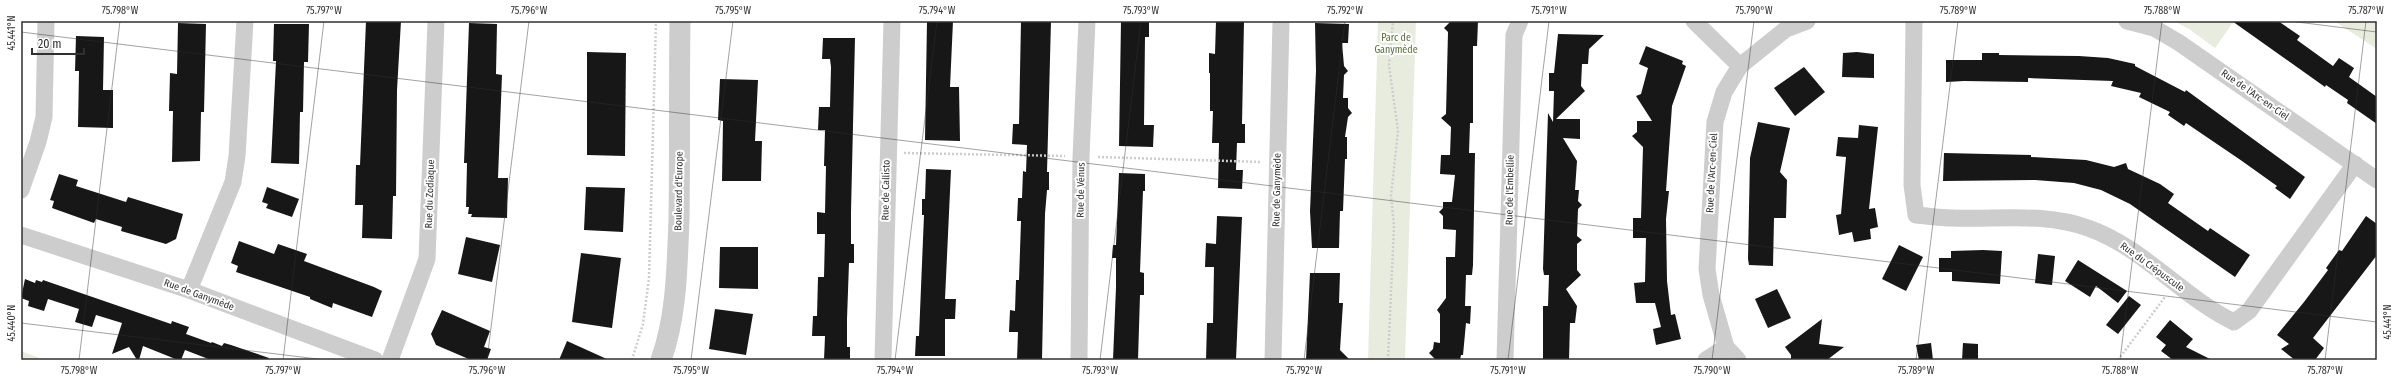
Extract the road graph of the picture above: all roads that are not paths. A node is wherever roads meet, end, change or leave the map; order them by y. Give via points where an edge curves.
1 (46, 21) edge
2 (245, 21) edge
3 (436, 21) edge
4 (680, 21) edge
5 (892, 21) edge
6 (1087, 21) edge
7 (1281, 21) edge
8 (1520, 21) edge
9 (1694, 21) edge
10 (1807, 21) edge
11 (1914, 21) edge
12 (2127, 21) edge
13 (1740, 66) junction
14 (2355, 164) junction
15 (2377, 180) edge
16 (21, 190) edge
17 (21, 235) edge
18 (189, 290) junction
19 (1726, 347) junction
20 (375, 360) edge
21 (390, 360) edge
22 (661, 360) edge
23 (883, 360) edge
24 (1079, 360) edge
25 (1273, 360) edge
26 (1505, 360) edge
27 (1706, 360) edge
28 (1738, 360) edge

1 - 16 street via 44,117
2 - 18 street via 238,156 233,182
3 - 21 street, Rue du Zodiaque via 427,259
4 - 22 street, Boulevard d'Europe via 677,280 671,324
5 - 23 street, Rue de Callisto
6 - 24 street, Rue de Vénus via 1081,157
7 - 25 street, Rue de Ganymède
8 - 26 street, Rue de l'Embellie via 1514,35
9 - 13 street
10 - 13 street, Rue de l'Arc-en-Ciel via 1786,29
11 - 14 street, Rue du Crépuscule via 1912,185 1916,215 1952,218 2044,218 2089,228 2128,248 2216,313 2234,322 2249,311
12 - 14 street, Rue de l'Arc-en-Ciel via 2154,28 2178,42
13 - 19 street, Rue de l'Arc-en-Ciel via 1724,92 1715,122 1710,207 1707,269 1711,295
14 - 15 street, Rue de l'Arc-en-Ciel
17 - 18 street, Rue de Ganymède
18 - 20 street, Rue de Ganymède
19 - 27 street
19 - 28 street, Rue de l'Arc-en-Ciel

